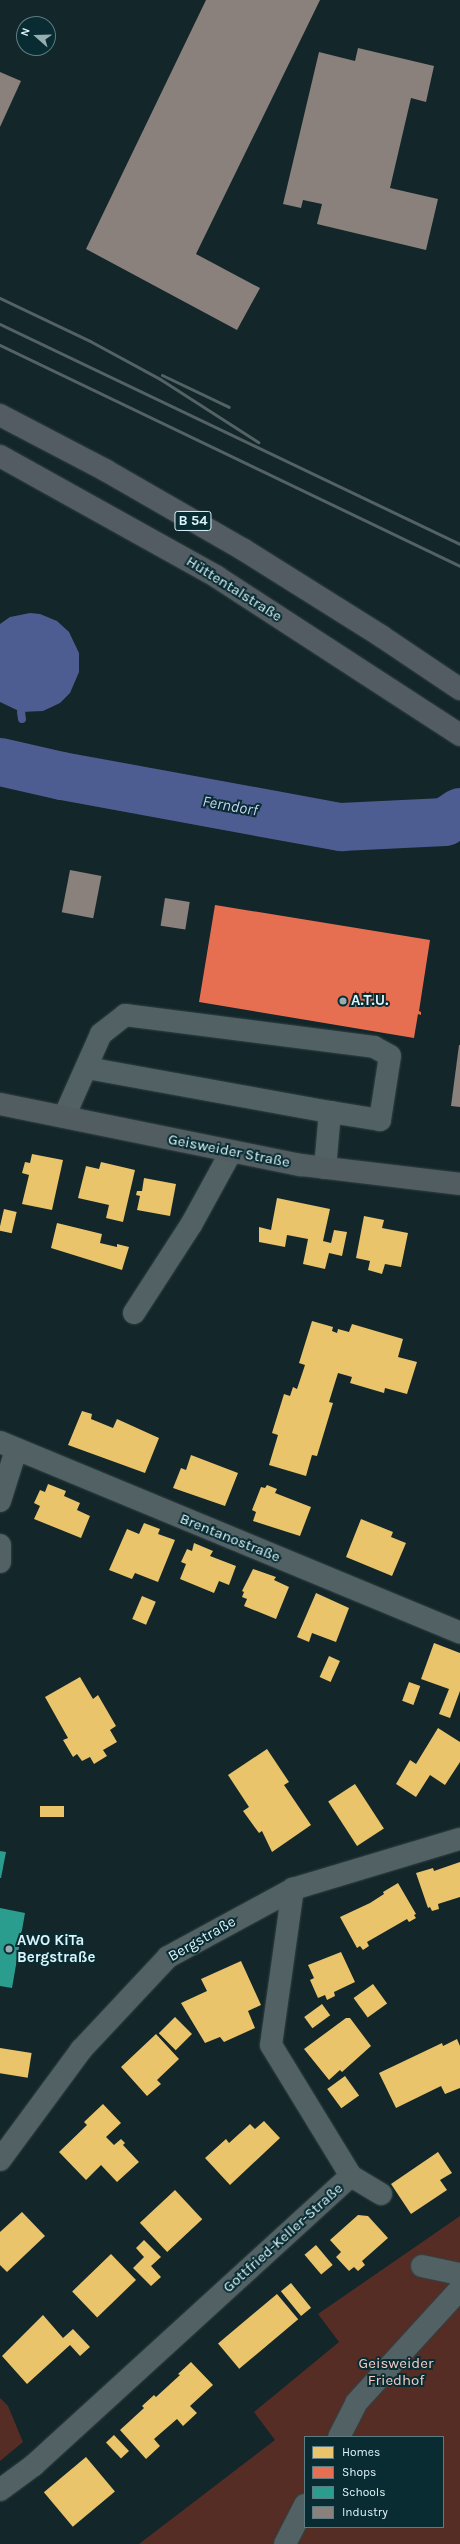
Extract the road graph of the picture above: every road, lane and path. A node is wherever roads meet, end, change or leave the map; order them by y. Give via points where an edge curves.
1 (0, 415) edge
2 (0, 456) edge
3 (460, 689) edge
4 (460, 735) edge
5 (87, 1068) junction
6 (0, 1104) edge
7 (330, 1112) junction
8 (64, 1117) junction
9 (231, 1152) junction
10 (325, 1168) junction
11 (460, 1184) edge
12 (134, 1313) dead end
13 (8, 1446) edge
14 (0, 1500) edge
15 (0, 1545) edge
16 (0, 1562) edge
17 (460, 1633) edge
18 (460, 1839) edge
19 (293, 1889) junction
20 (0, 2160) edge
21 (351, 2176) junction
22 (381, 2194) dead end
23 (422, 2266) dead end
24 (460, 2274) edge
25 (460, 2289) edge
26 (340, 2436) edge
27 (0, 2490) edge
28 (304, 2507) edge
29 (285, 2544) edge

1 - 3 highway, B 54 via 125,481 244,550
2 - 4 highway, Hüttentalstraße / B 54 via 217,577
5 - 7 street
5 - 7 street via 101,1034 125,1015 374,1047 390,1056 380,1120
5 - 8 street
6 - 8 main road, Geisweider Straße
7 - 10 street
8 - 9 main road, Geisweider Straße
9 - 10 main road, Geisweider Straße
9 - 12 street via 191,1225
10 - 11 main road, Geisweider Straße
13 - 14 street
13 - 17 street, Brentanostraße
15 - 16 street
18 - 19 street, Bergstraße
19 - 20 street, Bergstraße via 168,1957 81,2050
19 - 21 street, Gottfried-Keller-Straße via 271,2045
21 - 22 street
21 - 27 street, Gottfried-Keller-Straße via 34,2465
23 - 24 street
25 - 26 street via 356,2404
28 - 29 street

